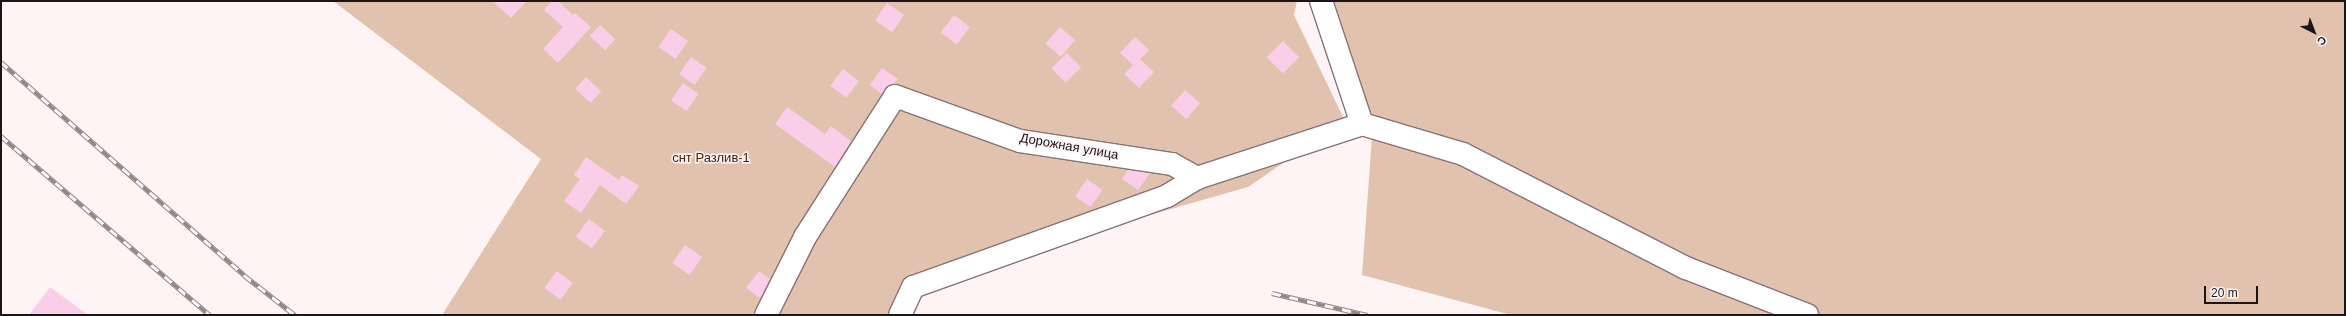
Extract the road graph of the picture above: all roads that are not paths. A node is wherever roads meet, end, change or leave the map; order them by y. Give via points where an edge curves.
1 (1321, 1) edge
2 (1362, 124) junction
3 (1197, 178) junction
4 (766, 315) edge
5 (900, 315) edge
6 (1807, 315) edge

1 - 2 street
2 - 3 street
2 - 6 street via 1463,154 1686,268
3 - 4 street, Дорожная улица via 1172,164 1020,141 895,96 805,237
3 - 5 street via 1167,196 913,287

